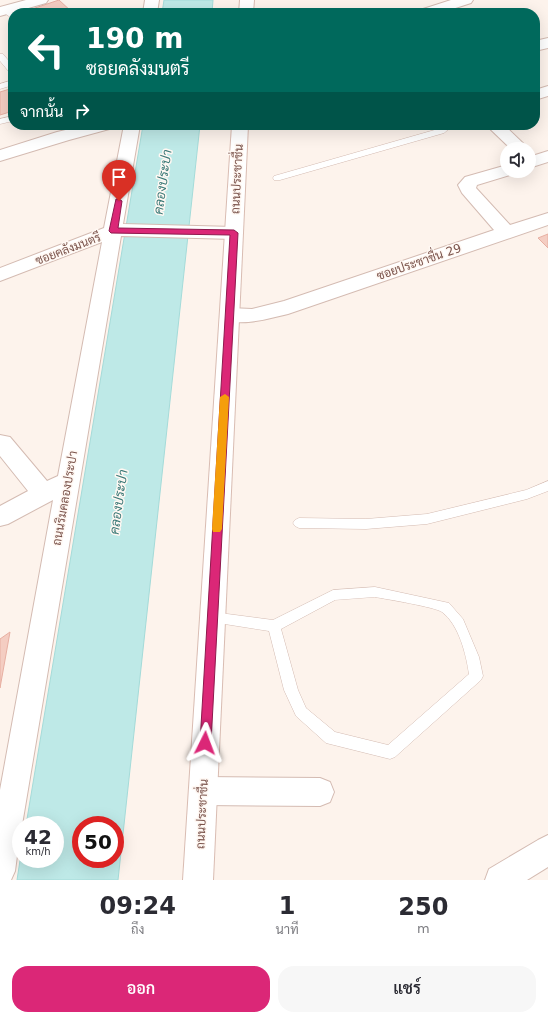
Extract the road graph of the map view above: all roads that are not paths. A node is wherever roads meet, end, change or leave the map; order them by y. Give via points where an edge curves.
1 (38, 0) edge
2 (466, 0) edge
3 (18, 8) edge
4 (441, 8) edge
5 (0, 56) edge
6 (8, 65) edge
7 (131, 130) edge
8 (240, 130) edge
9 (443, 130) edge
10 (500, 130) edge
11 (59, 131) edge
12 (513, 142) edge
13 (0, 156) edge
14 (500, 172) edge
15 (277, 178) dead end
16 (548, 219) edge
17 (118, 231) junction
18 (506, 232) junction
19 (234, 233) junction
20 (0, 275) edge
21 (230, 315) junction
22 (2, 443) dead end
23 (68, 481) junction
24 (548, 486) edge
25 (44, 494) junction
26 (0, 517) edge
27 (299, 523) dead end
28 (212, 617) junction
29 (274, 626) junction
30 (203, 791) junction
31 (320, 792) dead end
32 (5, 815) edge
33 (548, 850) edge
34 (0, 871) edge
35 (198, 880) edge
36 (500, 880) edge

1 - 3 street
2 - 4 street
5 - 6 lane
7 - 17 street, ถนนริมคลองประปา
8 - 19 street, ถนนประชาชื่น
9 - 15 lane
10 - 12 street
11 - 13 street
14 - 18 street via 471,181 467,185
16 - 18 street, ซอยประชาชื่น 29
17 - 19 street, ซอยคลังมนตรี
17 - 20 street, ซอยคลังมนตรี
17 - 23 street, ถนนริมคลองประปา
18 - 21 street, ซอยประชาชื่น 29 via 288,307 252,316
19 - 21 street, ถนนประชาชื่น
21 - 28 street, ถนนประชาชื่น
22 - 25 street
23 - 25 street
23 - 32 street, ถนนริมคลองประปา
24 - 27 lane via 527,494 427,519 366,524
25 - 26 street
28 - 29 lane
28 - 30 street, ถนนประชาชื่น
29 - 29 lane via 333,595 375,592 445,607 459,623 473,657 476,676 390,752 331,738 301,712 291,690
30 - 31 street
30 - 35 street, ถนนประชาชื่น
32 - 34 street, ถนนริมคลองประปา
33 - 36 street

